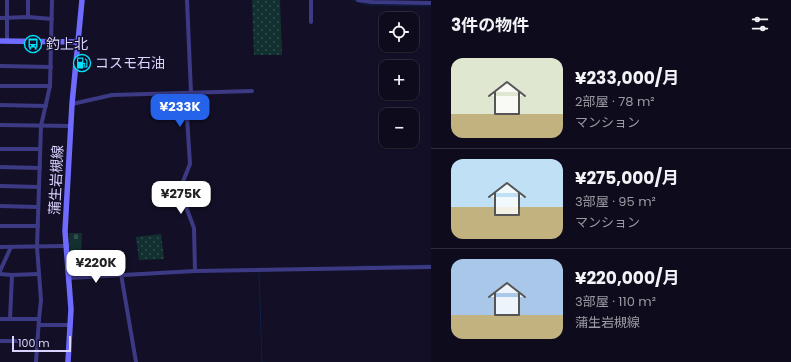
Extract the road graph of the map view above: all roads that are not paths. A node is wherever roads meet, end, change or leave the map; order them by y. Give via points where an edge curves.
1 (7, 0) edge
2 (28, 0) edge
3 (52, 0) edge
4 (82, 0) edge
5 (187, 0) edge
6 (311, 0) edge
7 (358, 0) edge
8 (431, 3) edge
9 (28, 17) junction
10 (0, 18) edge
11 (7, 18) junction
12 (52, 19) junction
13 (311, 22) dead end
14 (0, 41) edge
15 (7, 41) junction
16 (52, 41) junction
17 (79, 42) junction
18 (0, 66) edge
19 (51, 67) junction
20 (0, 86) edge
21 (50, 86) junction
22 (252, 91) dead end
23 (191, 93) junction
24 (0, 104) edge
25 (72, 104) junction
26 (46, 106) junction
27 (0, 126) edge
28 (41, 126) junction
29 (71, 126) junction
30 (0, 149) edge
31 (40, 149) junction
32 (0, 167) edge
33 (40, 168) junction
34 (0, 186) edge
35 (39, 187) junction
36 (0, 206) edge
37 (38, 207) junction
38 (0, 226) edge
39 (38, 226) junction
40 (65, 246) junction
41 (0, 247) edge
42 (11, 247) junction
43 (37, 247) junction
44 (431, 267) edge
45 (195, 271) junction
46 (0, 273) edge
47 (38, 274) junction
48 (122, 274) junction
49 (12, 275) junction
50 (69, 278) junction
51 (0, 319) edge
52 (10, 319) junction
53 (39, 319) junction
54 (39, 325) junction
55 (71, 326) junction
56 (0, 341) edge
57 (38, 341) junction
58 (36, 362) edge
59 (68, 362) edge
60 (136, 362) edge

1 - 11 street
2 - 9 street
3 - 12 street
4 - 17 main road, 蒲生岩槻線
5 - 23 street
6 - 13 street
7 - 8 street
9 - 11 street
9 - 12 street
10 - 11 street
11 - 15 street
12 - 16 street
14 - 15 main road
15 - 16 main road
16 - 17 main road
16 - 19 street
17 - 25 main road, 蒲生岩槻線
18 - 19 street
19 - 21 street
20 - 21 street
21 - 26 street
22 - 23 street
23 - 25 street via 112,95
23 - 45 street via 187,117 190,164 182,184 183,199 194,228
24 - 26 street
25 - 29 main road, 蒲生岩槻線
26 - 28 street
27 - 28 street
28 - 29 street
28 - 31 street
29 - 40 main road, 蒲生岩槻線
30 - 31 street
31 - 33 street
32 - 33 street
33 - 35 street
34 - 35 street
35 - 37 street
36 - 37 street
37 - 39 street
38 - 39 street
39 - 43 street
40 - 43 street
40 - 50 main road, 蒲生岩槻線
41 - 42 street
42 - 43 street
42 - 46 street
43 - 47 street
44 - 45 street
45 - 48 street
46 - 49 street
47 - 49 street
47 - 53 street via 41,300
48 - 50 street
48 - 60 street
49 - 52 street
50 - 55 main road, 蒲生岩槻線
51 - 52 street
52 - 53 street
53 - 54 street
54 - 55 street
54 - 57 street
55 - 59 main road, 蒲生岩槻線
56 - 57 street
57 - 58 street

